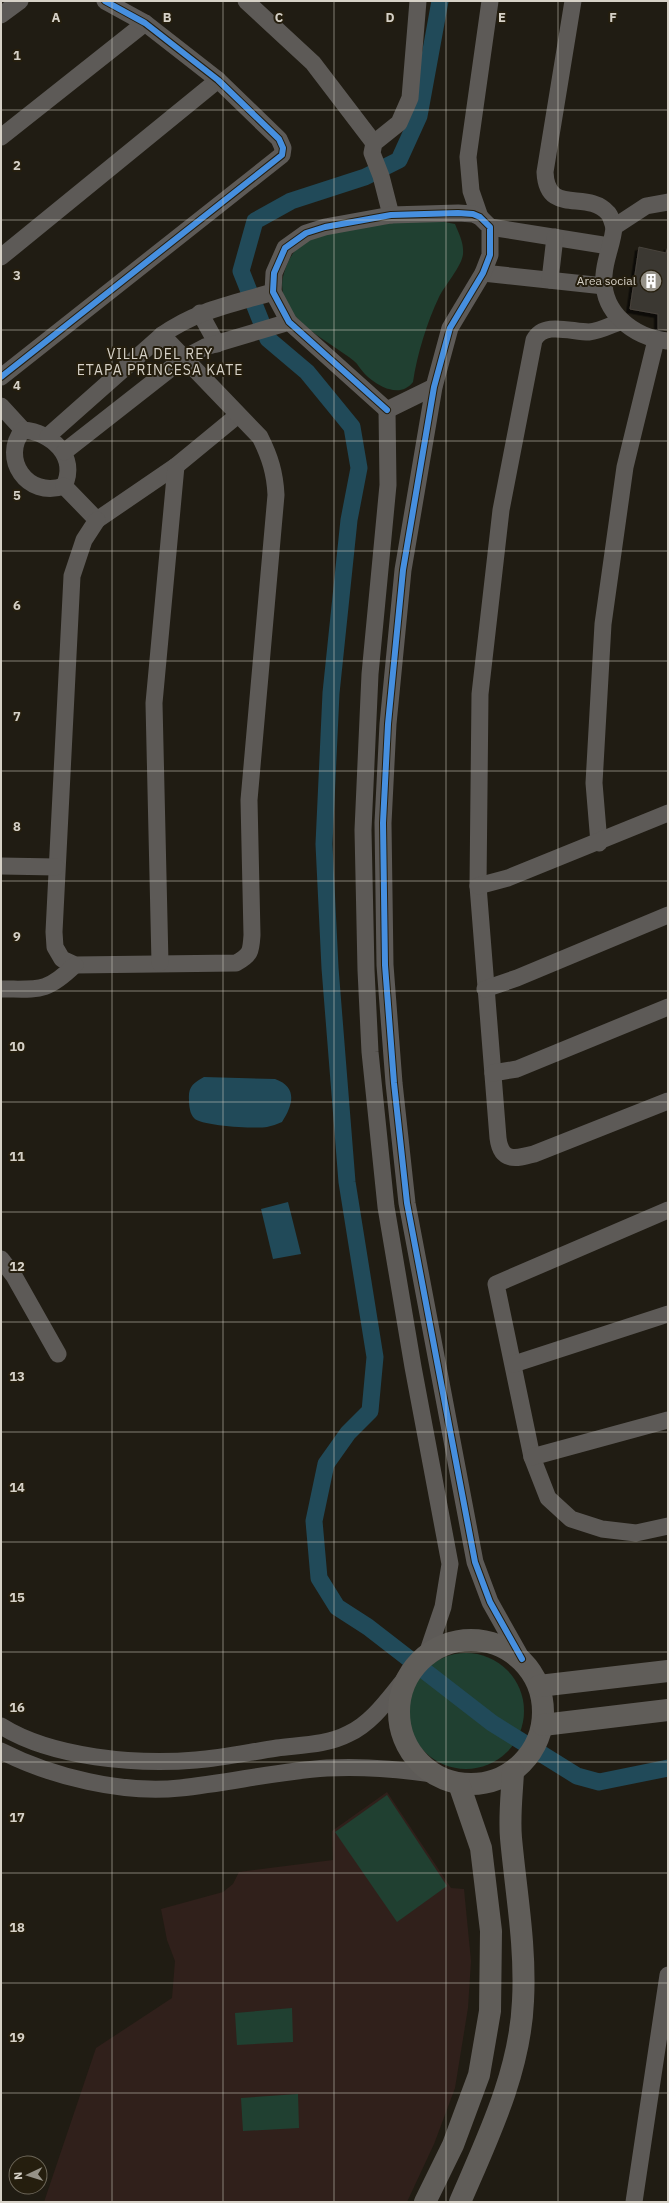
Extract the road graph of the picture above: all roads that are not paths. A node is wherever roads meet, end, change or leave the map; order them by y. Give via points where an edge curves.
1 (20, 1) edge
2 (105, 1) edge
3 (246, 1) edge
4 (418, 1) edge
5 (490, 1) edge
6 (573, 1) edge
7 (1, 15) edge
8 (145, 23) junction
9 (218, 80) junction
10 (1, 137) edge
11 (374, 144) junction
12 (668, 202) edge
13 (392, 215) junction
14 (485, 222) junction
15 (614, 227) junction
16 (555, 237) junction
17 (609, 246) junction
18 (1, 257) edge
19 (482, 273) junction
20 (550, 280) junction
21 (604, 286) junction
22 (273, 292) junction
23 (200, 313) junction
24 (289, 322) junction
25 (622, 322) junction
26 (162, 335) junction
27 (662, 340) edge
28 (217, 344) junction
29 (184, 358) junction
30 (1, 377) edge
31 (434, 387) junction
32 (1, 406) edge
33 (387, 410) junction
34 (238, 415) junction
35 (23, 430) junction
36 (48, 436) junction
37 (5, 446) edge
38 (64, 452) junction
39 (176, 466) junction
40 (64, 486) junction
41 (97, 520) junction
42 (668, 813) edge
43 (598, 843) junction
44 (1, 866) edge
45 (56, 867) junction
46 (478, 886) junction
47 (668, 915) edge
48 (160, 963) junction
49 (75, 965) junction
50 (1, 989) edge
51 (485, 989) junction
52 (668, 1007) edge
53 (492, 1073) junction
54 (668, 1100) edge
55 (668, 1210) edge
56 (1, 1259) edge
57 (668, 1314) edge
58 (58, 1354) dead end
59 (514, 1364) junction
60 (668, 1420) edge
61 (532, 1457) junction
62 (668, 1526) edge
63 (427, 1654) junction
64 (522, 1659) junction
65 (668, 1671) edge
66 (408, 1674) junction
67 (539, 1686) junction
68 (668, 1710) edge
69 (543, 1725) junction
70 (1, 1726) edge
71 (1, 1751) edge
72 (513, 1772) junction
73 (433, 1774) junction
74 (459, 1784) junction
75 (668, 1975) edge
76 (425, 2202) edge
77 (460, 2202) edge
78 (634, 2202) edge

1 - 7 street
2 - 8 street
3 - 11 street via 313,63
4 - 11 street via 410,98 399,123
5 - 14 street via 468,157 471,191
6 - 15 street via 545,172 546,182 549,191 557,199 599,206 608,213
8 - 9 street
8 - 10 street
9 - 18 street
9 - 30 street via 279,139 283,148 282,155
11 - 13 street via 372,152
12 - 15 street via 646,206
13 - 14 street via 458,212
13 - 22 street via 306,233 285,248 274,273
14 - 16 street
14 - 19 street via 490,255
15 - 17 street
16 - 17 street
16 - 20 street
17 - 21 street
19 - 20 street
19 - 31 street via 450,328
20 - 21 street
21 - 25 street via 610,304
22 - 23 street
22 - 24 street
23 - 26 street via 182,321
23 - 28 street
24 - 28 street
24 - 33 street
25 - 27 street via 639,334
25 - 46 street via 588,332 546,329 536,334 534,340 502,510 480,694
26 - 29 street
26 - 36 street
27 - 43 street via 625,467 603,624 594,783
28 - 29 street
29 - 34 street
29 - 38 street
31 - 33 street
31 - 64 street via 403,570 388,724 383,823 385,965 407,1203 475,1562 490,1602
32 - 35 street
33 - 63 street via 388,484 370,674 363,830 366,970 370,1052 386,1207 450,1564 443,1607
34 - 39 street
34 - 48 street via 260,438 270,457 276,495 249,800 251,950 246,958 236,963
35 - 36 street
35 - 37 street
36 - 38 street
37 - 40 street via 15,473 27,484 54,490
38 - 40 street via 68,462 68,478
39 - 41 street
39 - 48 street via 154,702
40 - 41 street
41 - 45 street via 84,540 72,576
42 - 43 street
43 - 46 street via 508,878
44 - 45 street
45 - 49 street via 55,947 62,959
46 - 51 street
47 - 51 street
48 - 49 street
49 - 50 street via 58,982 43,988
51 - 53 street
52 - 53 street via 517,1069
53 - 54 street via 499,1144 505,1154 514,1158 534,1154
55 - 59 street via 496,1284
56 - 58 street via 14,1276
57 - 59 street
59 - 61 street
60 - 61 street
61 - 62 street via 548,1498 572,1519 602,1529 636,1532
63 - 64 street via 458,1640 492,1641
63 - 66 street
64 - 67 street via 532,1671
65 - 67 street
66 - 70 street via 367,1721 349,1734 326,1742 196,1760 122,1760 68,1752 15,1735
66 - 73 street via 399,1701 401,1729 412,1755
67 - 69 street
68 - 69 street
69 - 72 street via 533,1751
71 - 73 street via 58,1774 114,1787 178,1788 327,1768 382,1767
72 - 74 street via 487,1783
72 - 77 street via 511,1836 522,1930 523,2002 516,2052 502,2103
73 - 74 street
74 - 76 street via 481,1848 491,1931 490,2011 480,2076 453,2145
75 - 78 street

